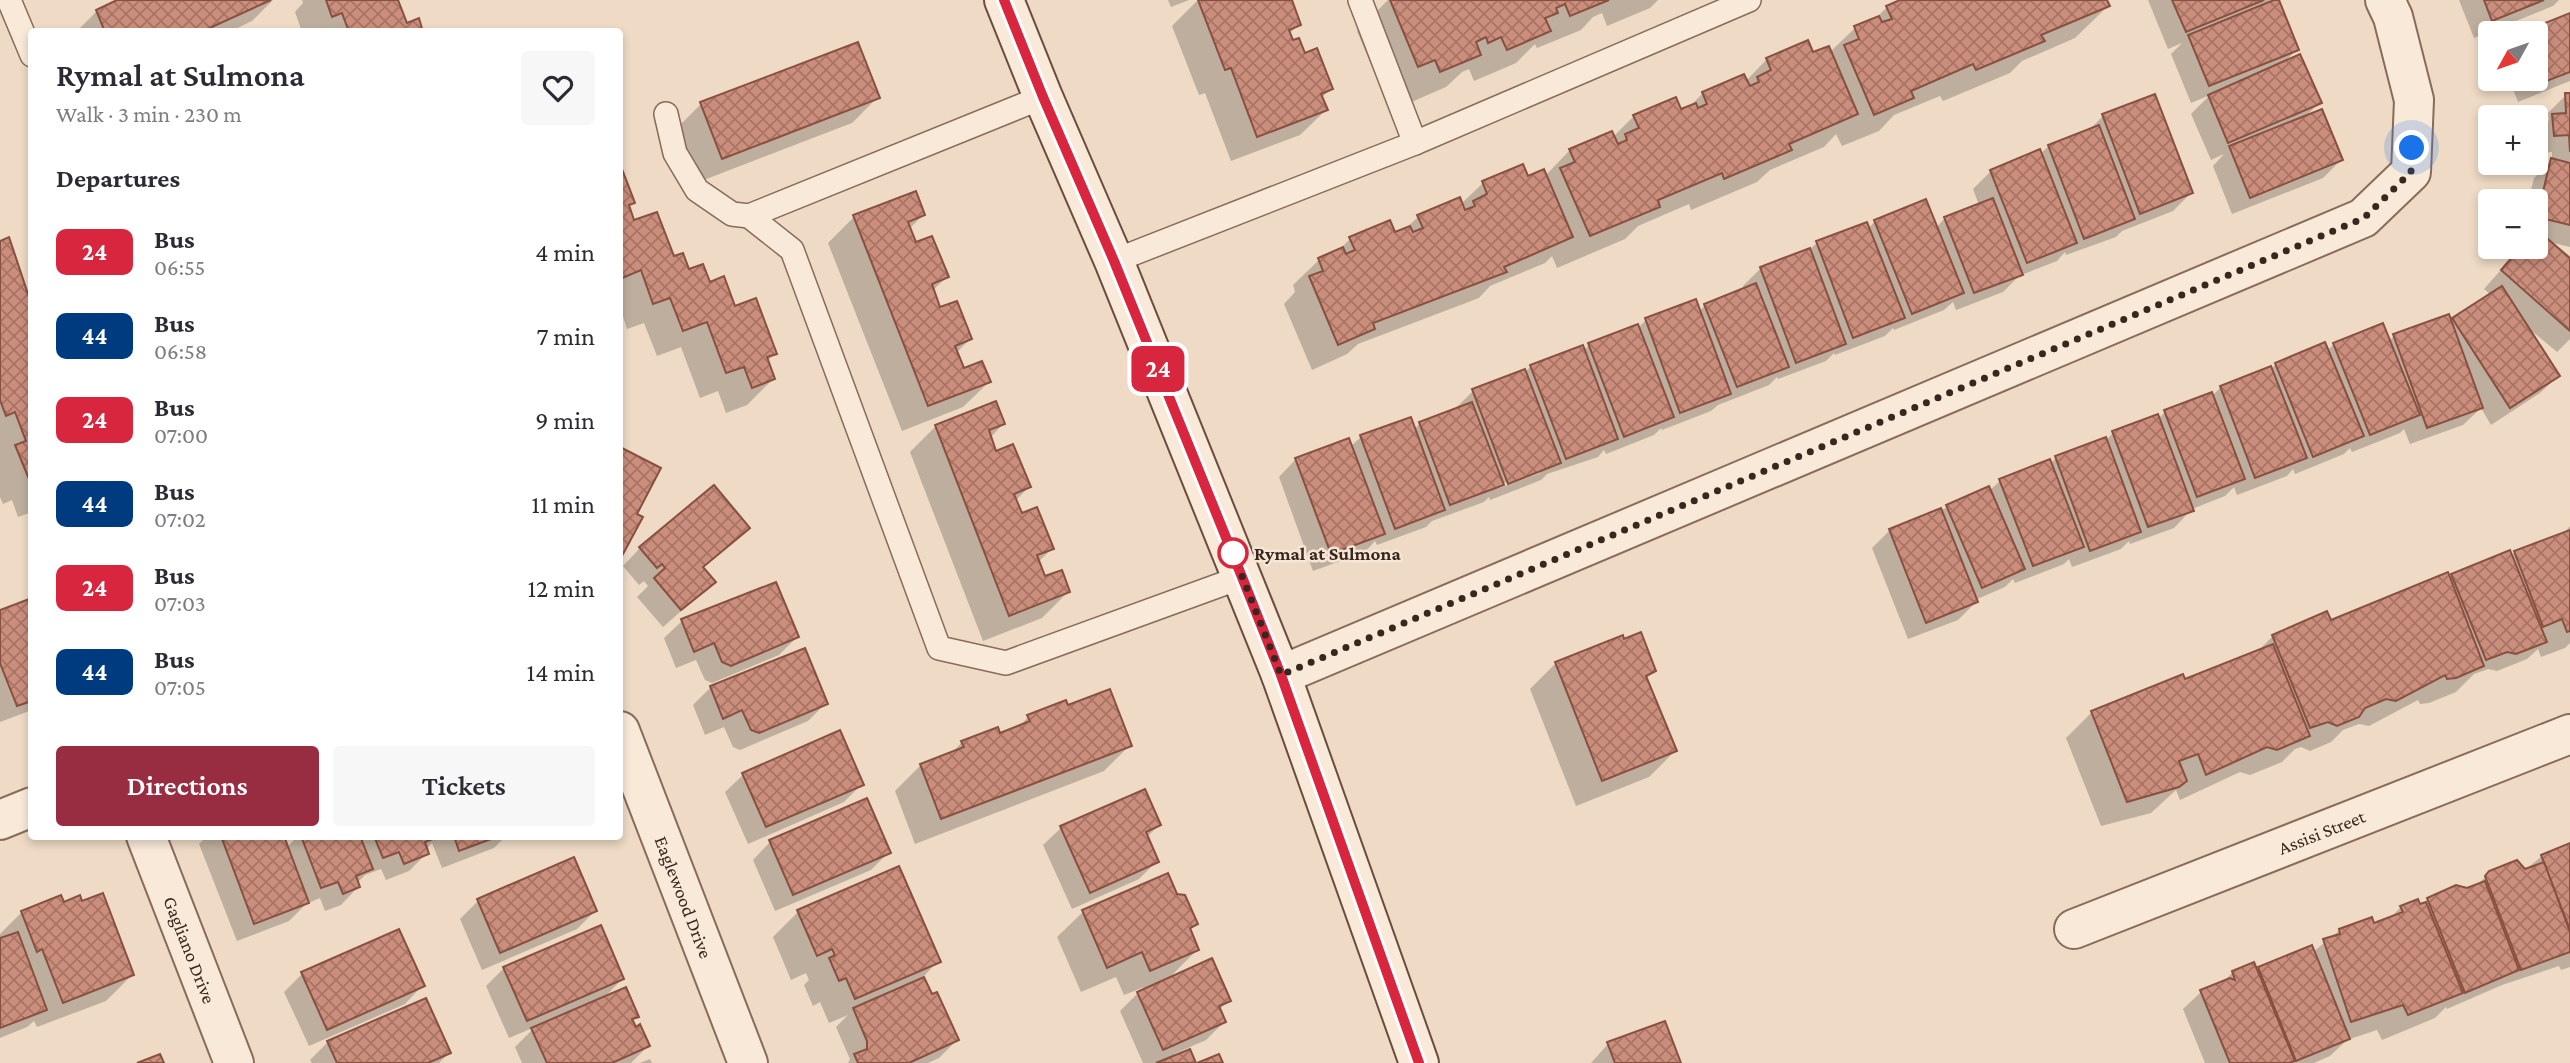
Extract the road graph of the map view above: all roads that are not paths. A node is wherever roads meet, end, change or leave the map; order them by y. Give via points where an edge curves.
1 (9, 0) edge
2 (1004, 0) edge
3 (1360, 0) edge
4 (1749, 0) edge
5 (2385, 0) edge
6 (28, 45) edge
7 (1043, 97) junction
8 (666, 114) dead end
9 (1415, 144) junction
10 (749, 216) junction
11 (1114, 261) junction
12 (1242, 577) junction
13 (1281, 675) junction
14 (2570, 734) edge
15 (623, 739) edge
16 (28, 809) edge
17 (0, 820) edge
18 (148, 840) edge
19 (2074, 929) dead end
20 (234, 1063) edge
21 (748, 1063) edge
22 (1419, 1063) edge

1 - 6 lane
2 - 7 street
3 - 9 lane
4 - 9 lane
5 - 13 street via 2414,100 2411,172 2364,218
7 - 10 lane
7 - 11 street
8 - 10 lane via 675,153 697,190 732,215
9 - 11 lane
10 - 12 lane via 792,250 939,648 1006,663
11 - 12 street
12 - 13 street
13 - 22 street
14 - 19 street, Assisi Street
15 - 21 street, Eaglewood Drive
16 - 17 street
18 - 20 street, Gagliano Drive

